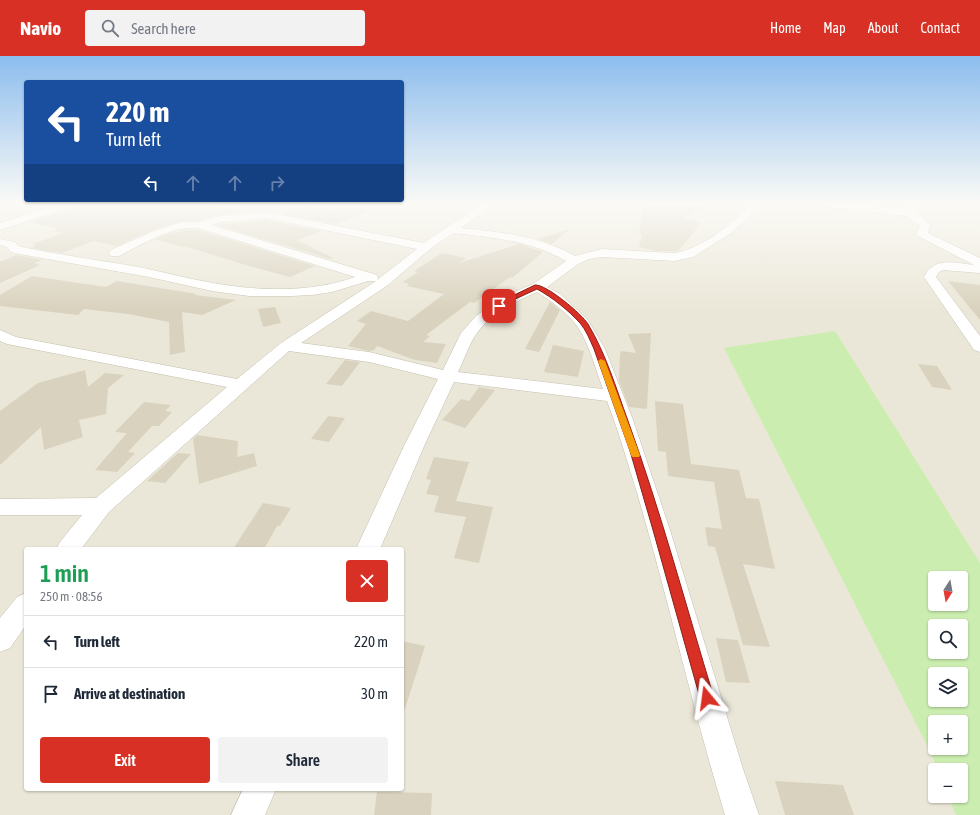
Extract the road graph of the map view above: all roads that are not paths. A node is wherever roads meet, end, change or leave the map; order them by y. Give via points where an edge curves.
1 (146, 239) edge
2 (247, 239) edge
3 (388, 239) edge
4 (438, 239) edge
5 (514, 239) edge
6 (711, 239) edge
7 (933, 239) edge
8 (936, 241) junction
9 (0, 242) edge
10 (426, 247) junction
11 (115, 253) dead end
12 (574, 261) junction
13 (980, 263) edge
14 (943, 266) junction
15 (980, 269) edge
16 (375, 279) junction
17 (538, 287) junction
18 (4, 342) edge
19 (286, 346) junction
20 (980, 347) edge
21 (448, 376) junction
22 (241, 386) junction
23 (614, 396) junction
24 (101, 506) junction
25 (0, 507) edge
26 (70, 547) edge
27 (369, 547) edge
28 (24, 608) edge
29 (0, 639) edge
30 (259, 791) edge
31 (248, 815) edge
32 (742, 815) edge

1 - 11 street
2 - 16 street
3 - 10 street
4 - 10 street
5 - 12 street via 562,252
6 - 12 street via 681,257 602,253
7 - 8 street
8 - 13 street
8 - 14 street
9 - 16 street via 27,252 148,272 213,287 248,291 337,287
10 - 16 street
12 - 17 street
14 - 15 street
14 - 20 street via 932,271 930,277
16 - 19 street
17 - 21 street via 508,300 482,319 469,333
17 - 23 street via 555,297 583,323 598,349
18 - 22 street
19 - 21 street via 369,357
19 - 22 street
21 - 23 street
21 - 27 street
22 - 24 street
23 - 32 street via 659,530
24 - 25 street
24 - 26 street
28 - 29 street
30 - 31 street

